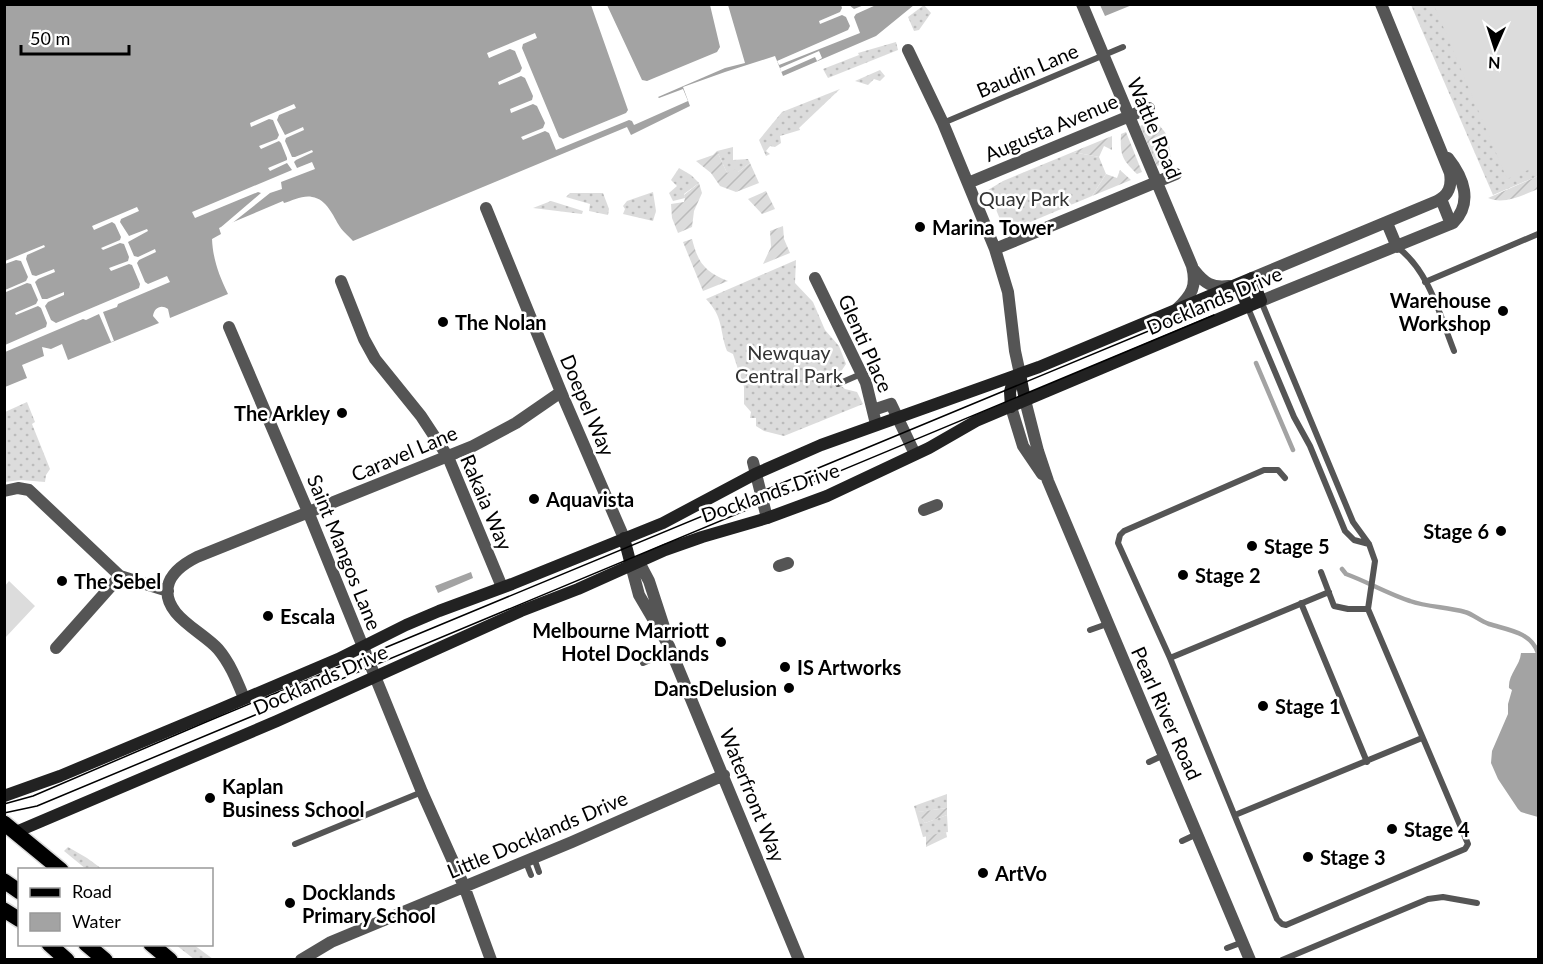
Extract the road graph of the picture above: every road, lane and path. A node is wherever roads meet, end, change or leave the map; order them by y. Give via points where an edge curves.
1 (1082, 4) edge
2 (1384, 8) edge
3 (1123, 47) dead end
4 (908, 50) dead end
5 (1104, 56) junction
6 (1149, 108) dead end
7 (1128, 116) junction
8 (942, 121) junction
9 (1440, 145) junction
10 (1176, 174) dead end
11 (1156, 182) junction
12 (968, 183) junction
13 (1441, 199) junction
14 (486, 208) dead end
15 (1387, 223) junction
16 (1451, 224) junction
17 (1539, 234) edge
18 (1397, 247) junction
19 (995, 249) junction
20 (1192, 266) junction
21 (1252, 278) junction
22 (815, 279) dead end
23 (340, 281) dead end
24 (1425, 282) junction
25 (1235, 285) junction
26 (1261, 301) junction
27 (1248, 307) junction
28 (1174, 312) junction
29 (230, 327) dead end
30 (1454, 351) dead end
31 (862, 374) junction
32 (1017, 375) junction
33 (838, 384) dead end
34 (561, 392) junction
35 (1025, 400) junction
36 (1011, 407) junction
37 (873, 410) junction
38 (1306, 410) junction
39 (1294, 415) junction
40 (897, 417) junction
41 (876, 424) junction
42 (915, 454) junction
43 (448, 457) junction
44 (754, 468) junction
45 (1285, 478) dead end
46 (1048, 482) junction
47 (4, 491) edge
48 (937, 505) dead end
49 (924, 510) dead end
50 (309, 514) junction
51 (767, 518) junction
52 (624, 538) junction
53 (1369, 544) junction
54 (635, 563) junction
55 (1321, 572) dead end
56 (120, 576) junction
57 (502, 587) junction
58 (168, 591) junction
59 (1329, 592) junction
60 (1301, 603) junction
61 (1368, 609) junction
62 (1107, 624) junction
63 (1090, 630) dead end
64 (363, 646) junction
65 (56, 648) dead end
66 (670, 648) junction
67 (1170, 658) junction
68 (643, 663) dead end
69 (375, 677) junction
70 (244, 698) junction
71 (1422, 738) junction
72 (1164, 754) junction
73 (1149, 762) dead end
74 (1366, 762) junction
75 (724, 775) junction
76 (422, 792) junction
77 (4, 796) edge
78 (1235, 815) junction
79 (8, 830) edge
80 (1198, 834) junction
81 (1182, 841) dead end
82 (295, 844) dead end
83 (529, 859) junction
84 (58, 868) edge
85 (539, 872) dead end
86 (531, 876) dead end
87 (4, 881) edge
88 (464, 886) junction
89 (18, 891) edge
90 (1477, 903) dead end
91 (4, 910) edge
92 (18, 919) edge
93 (1243, 942) junction
94 (50, 946) edge
95 (87, 946) edge
96 (153, 946) edge
97 (1227, 948) dead end
98 (67, 960) edge
99 (105, 960) edge
100 (170, 960) edge
101 (301, 960) edge
102 (491, 960) edge
103 (799, 960) edge
104 (1250, 960) edge
105 (1282, 960) edge

1 - 5 street, Wattle Road
2 - 9 street
3 - 5 lane, Baudin Lane
4 - 8 street, Pearl River Road
5 - 7 street, Wattle Road
5 - 8 lane, Baudin Lane
6 - 7 street, Augusta Avenue
7 - 11 street, Wattle Road
7 - 12 street, Augusta Avenue
8 - 12 street, Pearl River Road
9 - 13 street via 1451,182
9 - 16 street via 1460,174 1465,190 1463,209
10 - 11 street
11 - 19 street
11 - 20 street, Wattle Road
12 - 19 street, Pearl River Road
13 - 15 street, Docklands Drive
13 - 16 street
14 - 34 street, Doepel Way
15 - 18 street
15 - 21 street, Docklands Drive
16 - 18 street, Docklands Drive
17 - 24 lane
18 - 24 lane
18 - 26 street, Docklands Drive
19 - 32 street, Pearl River Road via 1008,292
20 - 25 street, Wattle Road via 1211,286
20 - 28 street, Wattle Road via 1192,293
21 - 25 street, Docklands Drive
21 - 26 street
22 - 31 street, Glenti Place
23 - 43 street, Rakaia Way via 375,359
24 - 30 lane
25 - 27 street
25 - 28 street, Docklands Drive
26 - 27 street, Docklands Drive
26 - 38 lane
27 - 35 street, Docklands Drive
27 - 39 lane
28 - 32 street, Docklands Drive
29 - 50 street, Saint Mangos Lane
31 - 33 lane
31 - 37 street, Glenti Place
32 - 35 street, Pearl River Road
32 - 36 street, Pearl River Road via 1010,393
32 - 40 street, Docklands Drive
34 - 43 street, Caravel Lane via 516,423
34 - 52 street, Doepel Way
35 - 36 street, Docklands Drive
35 - 46 street, Pearl River Road
36 - 42 street, Docklands Drive
36 - 46 street, Pearl River Road via 1026,452
37 - 40 street via 891,404
37 - 41 street, Glenti Place
38 - 39 lane
38 - 53 lane via 1353,522
39 - 53 lane via 1345,531 1356,541
40 - 41 street, Docklands Drive
40 - 42 street
41 - 44 street, Docklands Drive
42 - 51 street, Docklands Drive via 827,496
43 - 50 street, Caravel Lane
43 - 57 street, Rakaia Way
44 - 51 street
44 - 52 street, Docklands Drive via 672,519
45 - 67 lane via 1278,470 1264,470 1120,535 1120,549
46 - 62 street, Pearl River Road
47 - 56 street via 24,489 39,499
48 - 49 street
50 - 58 street, Caravel Lane via 192,560 175,574
50 - 64 street, Saint Mangos Lane
51 - 54 street, Docklands Drive via 693,540
52 - 54 street, Waterfront Way
52 - 57 street, Docklands Drive
53 - 61 lane via 1375,568
54 - 66 street, Waterfront Way via 649,581
54 - 69 street, Docklands Drive
55 - 59 lane
56 - 58 street
56 - 65 street
57 - 64 street, Docklands Drive
58 - 70 street via 173,609 223,656
59 - 60 lane
59 - 61 lane via 1335,606
60 - 67 lane
60 - 74 lane
61 - 71 lane
62 - 63 lane
62 - 72 street, Pearl River Road
64 - 69 street, Saint Mangos Lane
64 - 70 street, Docklands Drive
66 - 68 lane
66 - 75 street, Waterfront Way
67 - 78 lane
69 - 76 street, Saint Mangos Lane
69 - 79 street, Docklands Drive
70 - 77 street, Docklands Drive
71 - 74 lane
71 - 78 lane via 1467,848 1291,924 1282,924 1277,919
72 - 73 lane
72 - 80 street, Pearl River Road
74 - 78 lane
75 - 83 street, Little Docklands Drive
75 - 103 street, Waterfront Way
76 - 82 lane
76 - 88 street, Saint Mangos Lane
79 - 84 main road
80 - 81 lane
80 - 93 street, Pearl River Road
83 - 85 lane
83 - 86 lane
83 - 88 street, Little Docklands Drive
87 - 89 main road
88 - 101 street, Little Docklands Drive via 331,942
88 - 102 street, Saint Mangos Lane
90 - 105 lane via 1443,897 1428,899
91 - 92 main road
93 - 97 lane
93 - 104 street, Pearl River Road
94 - 98 main road
95 - 99 main road
96 - 100 main road

